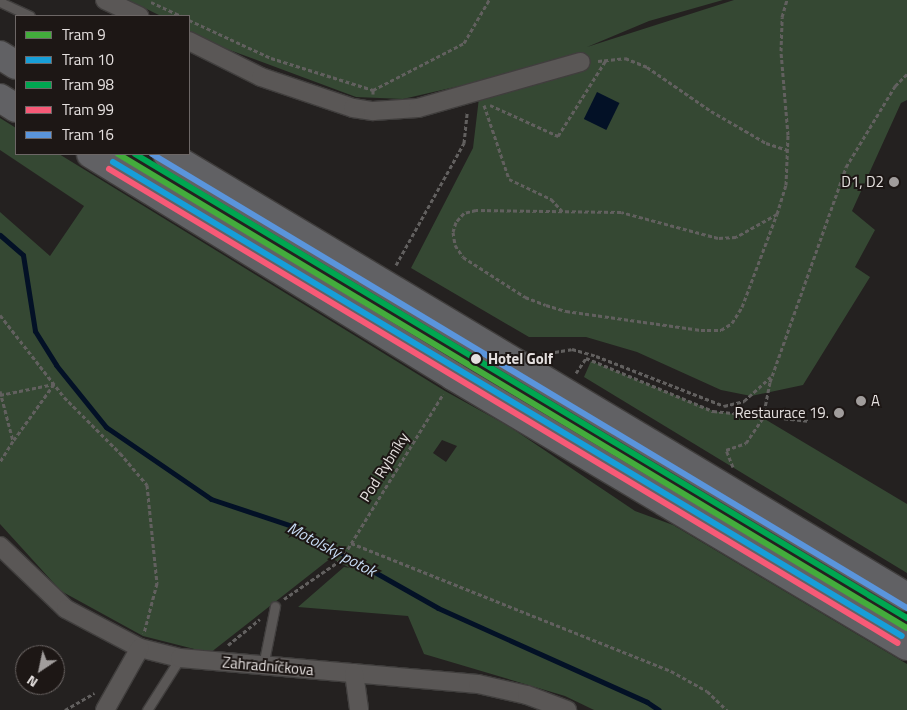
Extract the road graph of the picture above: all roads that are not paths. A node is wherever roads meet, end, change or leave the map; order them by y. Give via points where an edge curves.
1 (105, 0) edge
2 (0, 2) edge
3 (28, 15) edge
4 (138, 15) edge
5 (190, 42) edge
6 (0, 55) edge
7 (581, 62) road end
8 (15, 64) edge
9 (0, 98) edge
10 (15, 107) edge
11 (93, 155) edge
12 (168, 155) edge
13 (0, 546) edge
14 (907, 598) edge
15 (275, 606) dead end
16 (907, 646) edge
17 (140, 648) junction
18 (180, 658) junction
19 (263, 666) junction
20 (354, 673) junction
21 (105, 710) edge
22 (147, 710) edge
23 (359, 710) edge
24 (567, 710) edge

1 - 4 street
2 - 3 lane
5 - 7 street via 261,77 353,108 373,111 418,108
6 - 8 main road
9 - 10 main road
11 - 16 main road via 453,376
12 - 14 main road
13 - 17 street, Zahradníčkova via 66,609
15 - 19 lane
17 - 18 street, Zahradníčkova
17 - 21 street
18 - 19 street, Zahradníčkova
18 - 22 lane
19 - 20 street, Zahradníčkova
20 - 23 street
20 - 24 street, Zahradníčkova via 478,684 527,695

